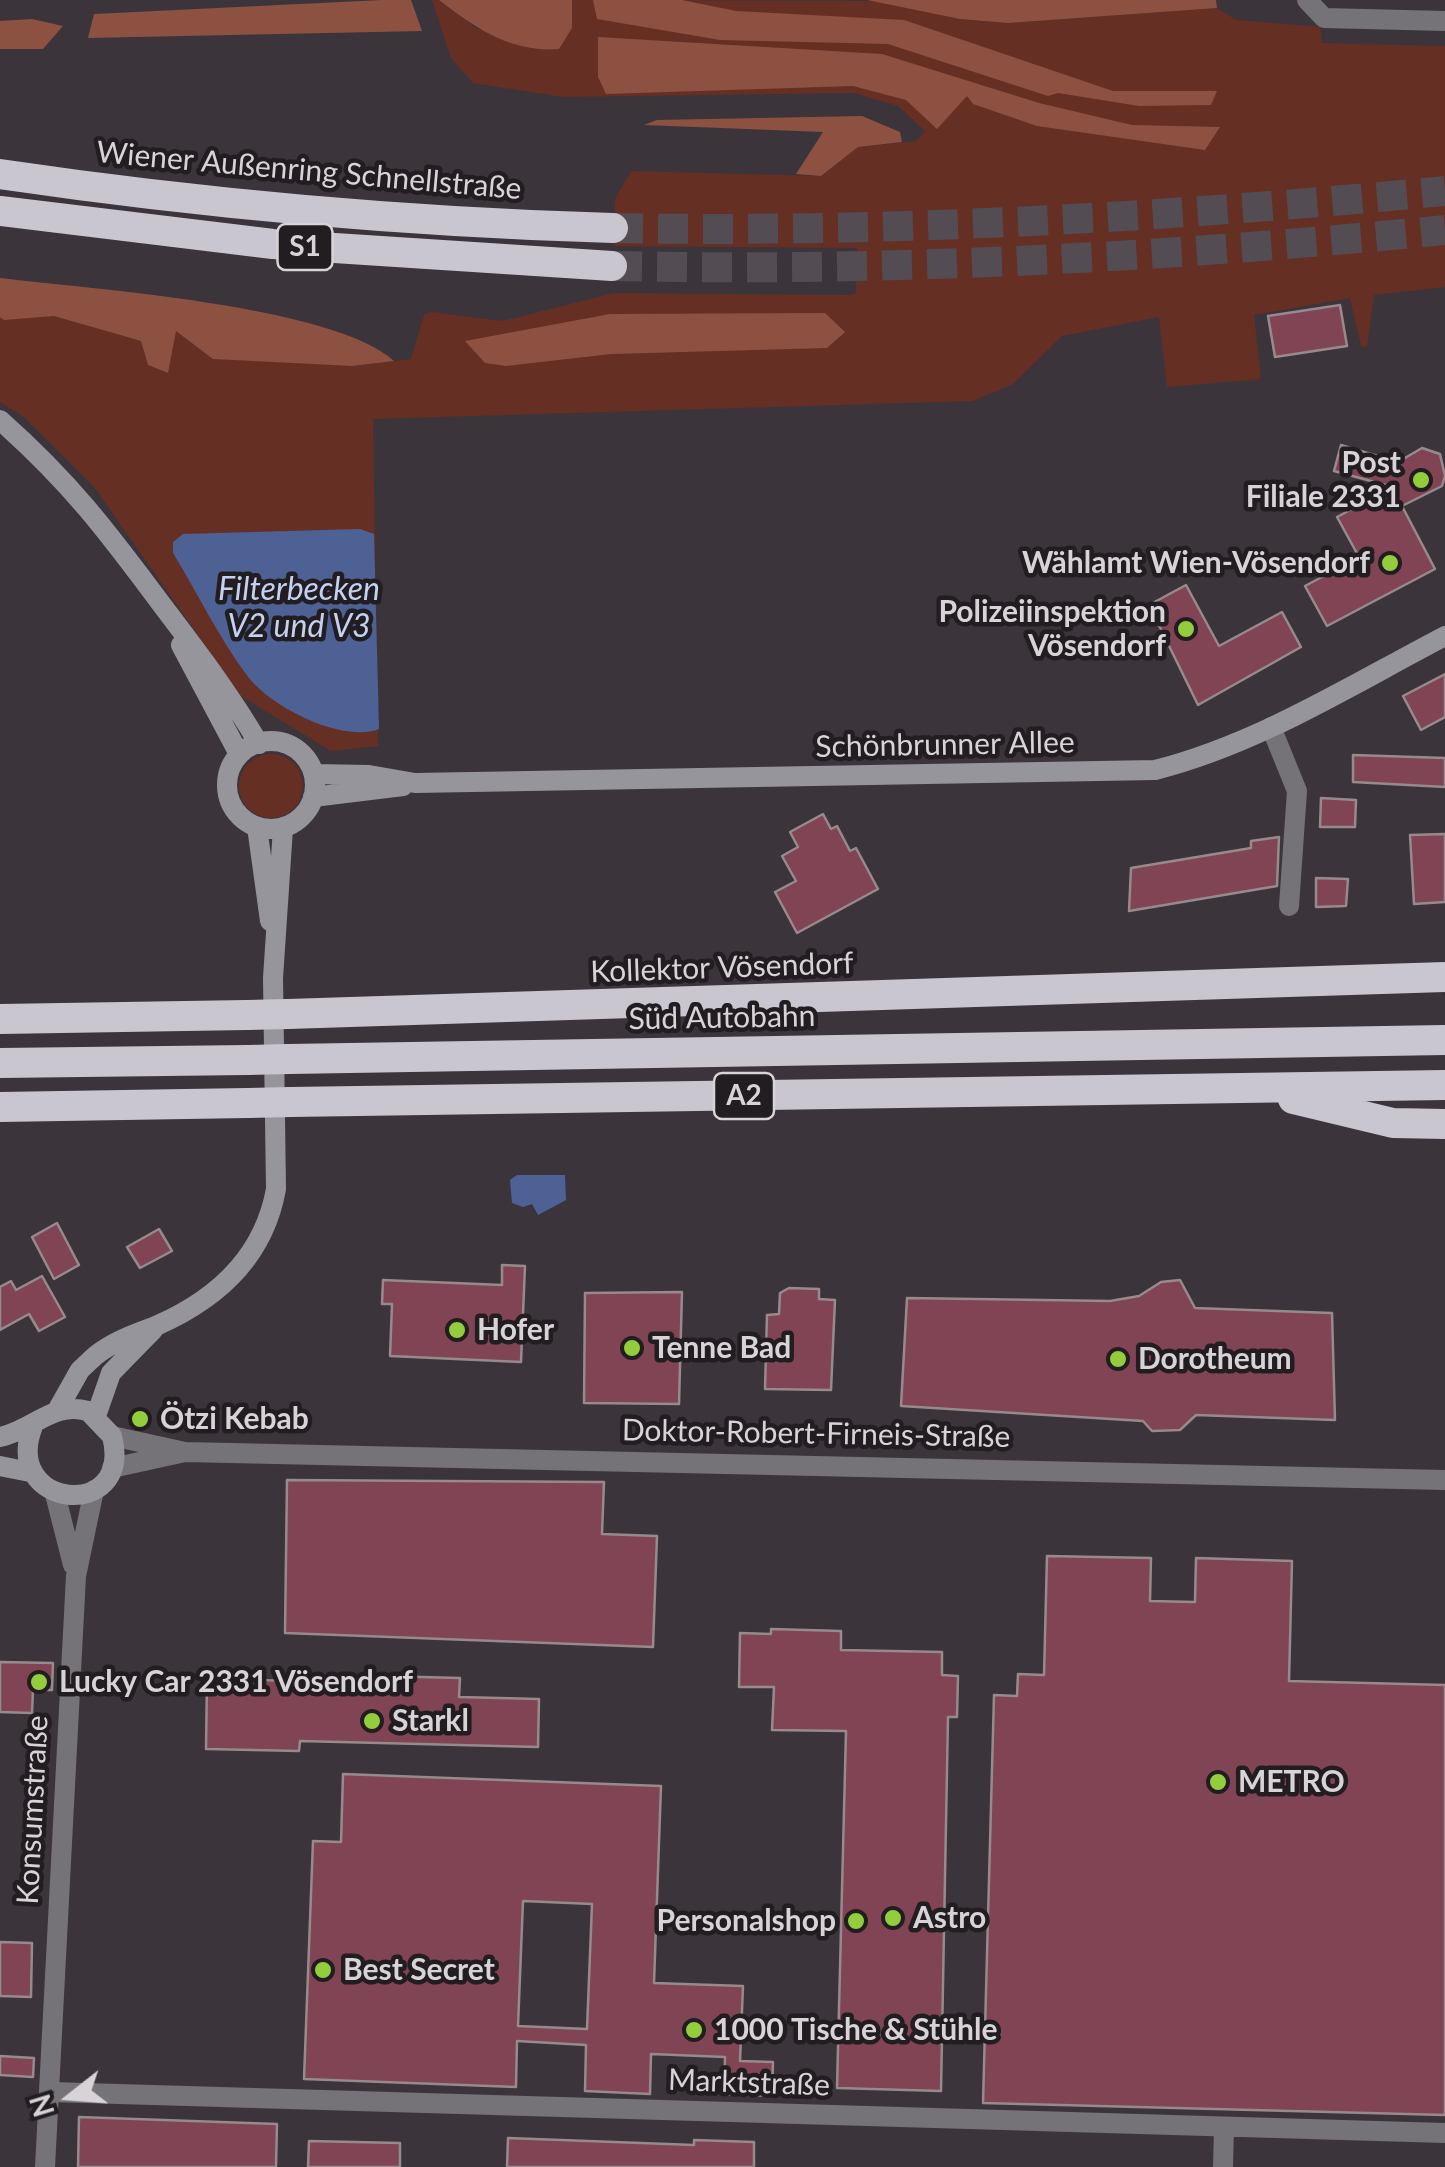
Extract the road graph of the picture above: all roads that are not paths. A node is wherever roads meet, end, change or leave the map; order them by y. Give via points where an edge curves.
1 (1307, 0) edge
2 (1445, 21) edge
3 (0, 174) edge
4 (0, 211) edge
5 (613, 228) tunnel mouth
6 (612, 266) tunnel mouth
7 (0, 420) edge
8 (163, 606) junction
9 (1445, 636) edge
10 (1271, 728) junction
11 (259, 744) junction
12 (239, 754) junction
13 (314, 774) junction
14 (415, 783) junction
15 (313, 797) junction
16 (257, 827) junction
17 (282, 828) junction
18 (1290, 906) dead end
19 (274, 942) junction
20 (1445, 977) edge
21 (0, 1018) edge
22 (1445, 1040) edge
23 (0, 1063) edge
24 (1445, 1085) edge
25 (1252, 1088) junction
26 (0, 1107) edge
27 (1445, 1124) edge
28 (158, 1325) junction
29 (58, 1409) junction
30 (96, 1416) junction
31 (33, 1426) junction
32 (112, 1436) junction
33 (0, 1437) edge
34 (186, 1452) junction
35 (0, 1466) edge
36 (112, 1468) junction
37 (30, 1472) junction
38 (1445, 1480) edge
39 (94, 1490) junction
40 (55, 1494) junction
41 (76, 1576) junction
42 (50, 2092) junction
43 (1224, 2128) junction
44 (1445, 2133) edge
45 (45, 2167) edge
46 (1223, 2167) edge

1 - 2 street via 1324,18
3 - 5 highway, Wiener Außenring Schnellstraße / S1 via 360,216
4 - 6 highway, S1 via 292,246
7 - 8 main road via 60,473
8 - 11 main road
8 - 12 main road
9 - 10 main road, Schönbrunner Allee
10 - 14 main road, Schönbrunner Allee via 1155,770
10 - 18 street via 1298,791
11 - 12 main road
11 - 13 main road via 290,746
12 - 16 main road via 230,767 228,794 240,817
13 - 14 main road, Schönbrunner Allee
13 - 15 main road
14 - 15 main road, Schönbrunner Allee
15 - 17 main road via 300,818
16 - 17 main road
16 - 19 main road
17 - 19 main road
19 - 28 main road via 271,1217 236,1275
20 - 21 highway, Kollektor Vösendorf, bridge
22 - 23 highway, Süd Autobahn / A2, bridge
24 - 25 highway, A2
25 - 26 highway, A2, bridge
25 - 27 highway via 1394,1123
28 - 29 main road via 96,1356
28 - 30 main road via 111,1373
29 - 30 main road
29 - 31 main road
30 - 32 main road
31 - 33 main road
31 - 37 main road via 25,1452
32 - 34 street, Doktor-Robert-Firneis-Straße
32 - 36 main road
34 - 36 street, Doktor-Robert-Firneis-Straße
34 - 38 street, Doktor-Robert-Firneis-Straße
35 - 37 main road
36 - 39 main road
37 - 40 main road
39 - 40 main road
39 - 41 street, Konsumstraße
40 - 41 street, Konsumstraße
41 - 42 street, Konsumstraße
42 - 43 street, Marktstraße
42 - 45 street, Konsumstraße
43 - 44 street, Marktstraße
43 - 46 street

